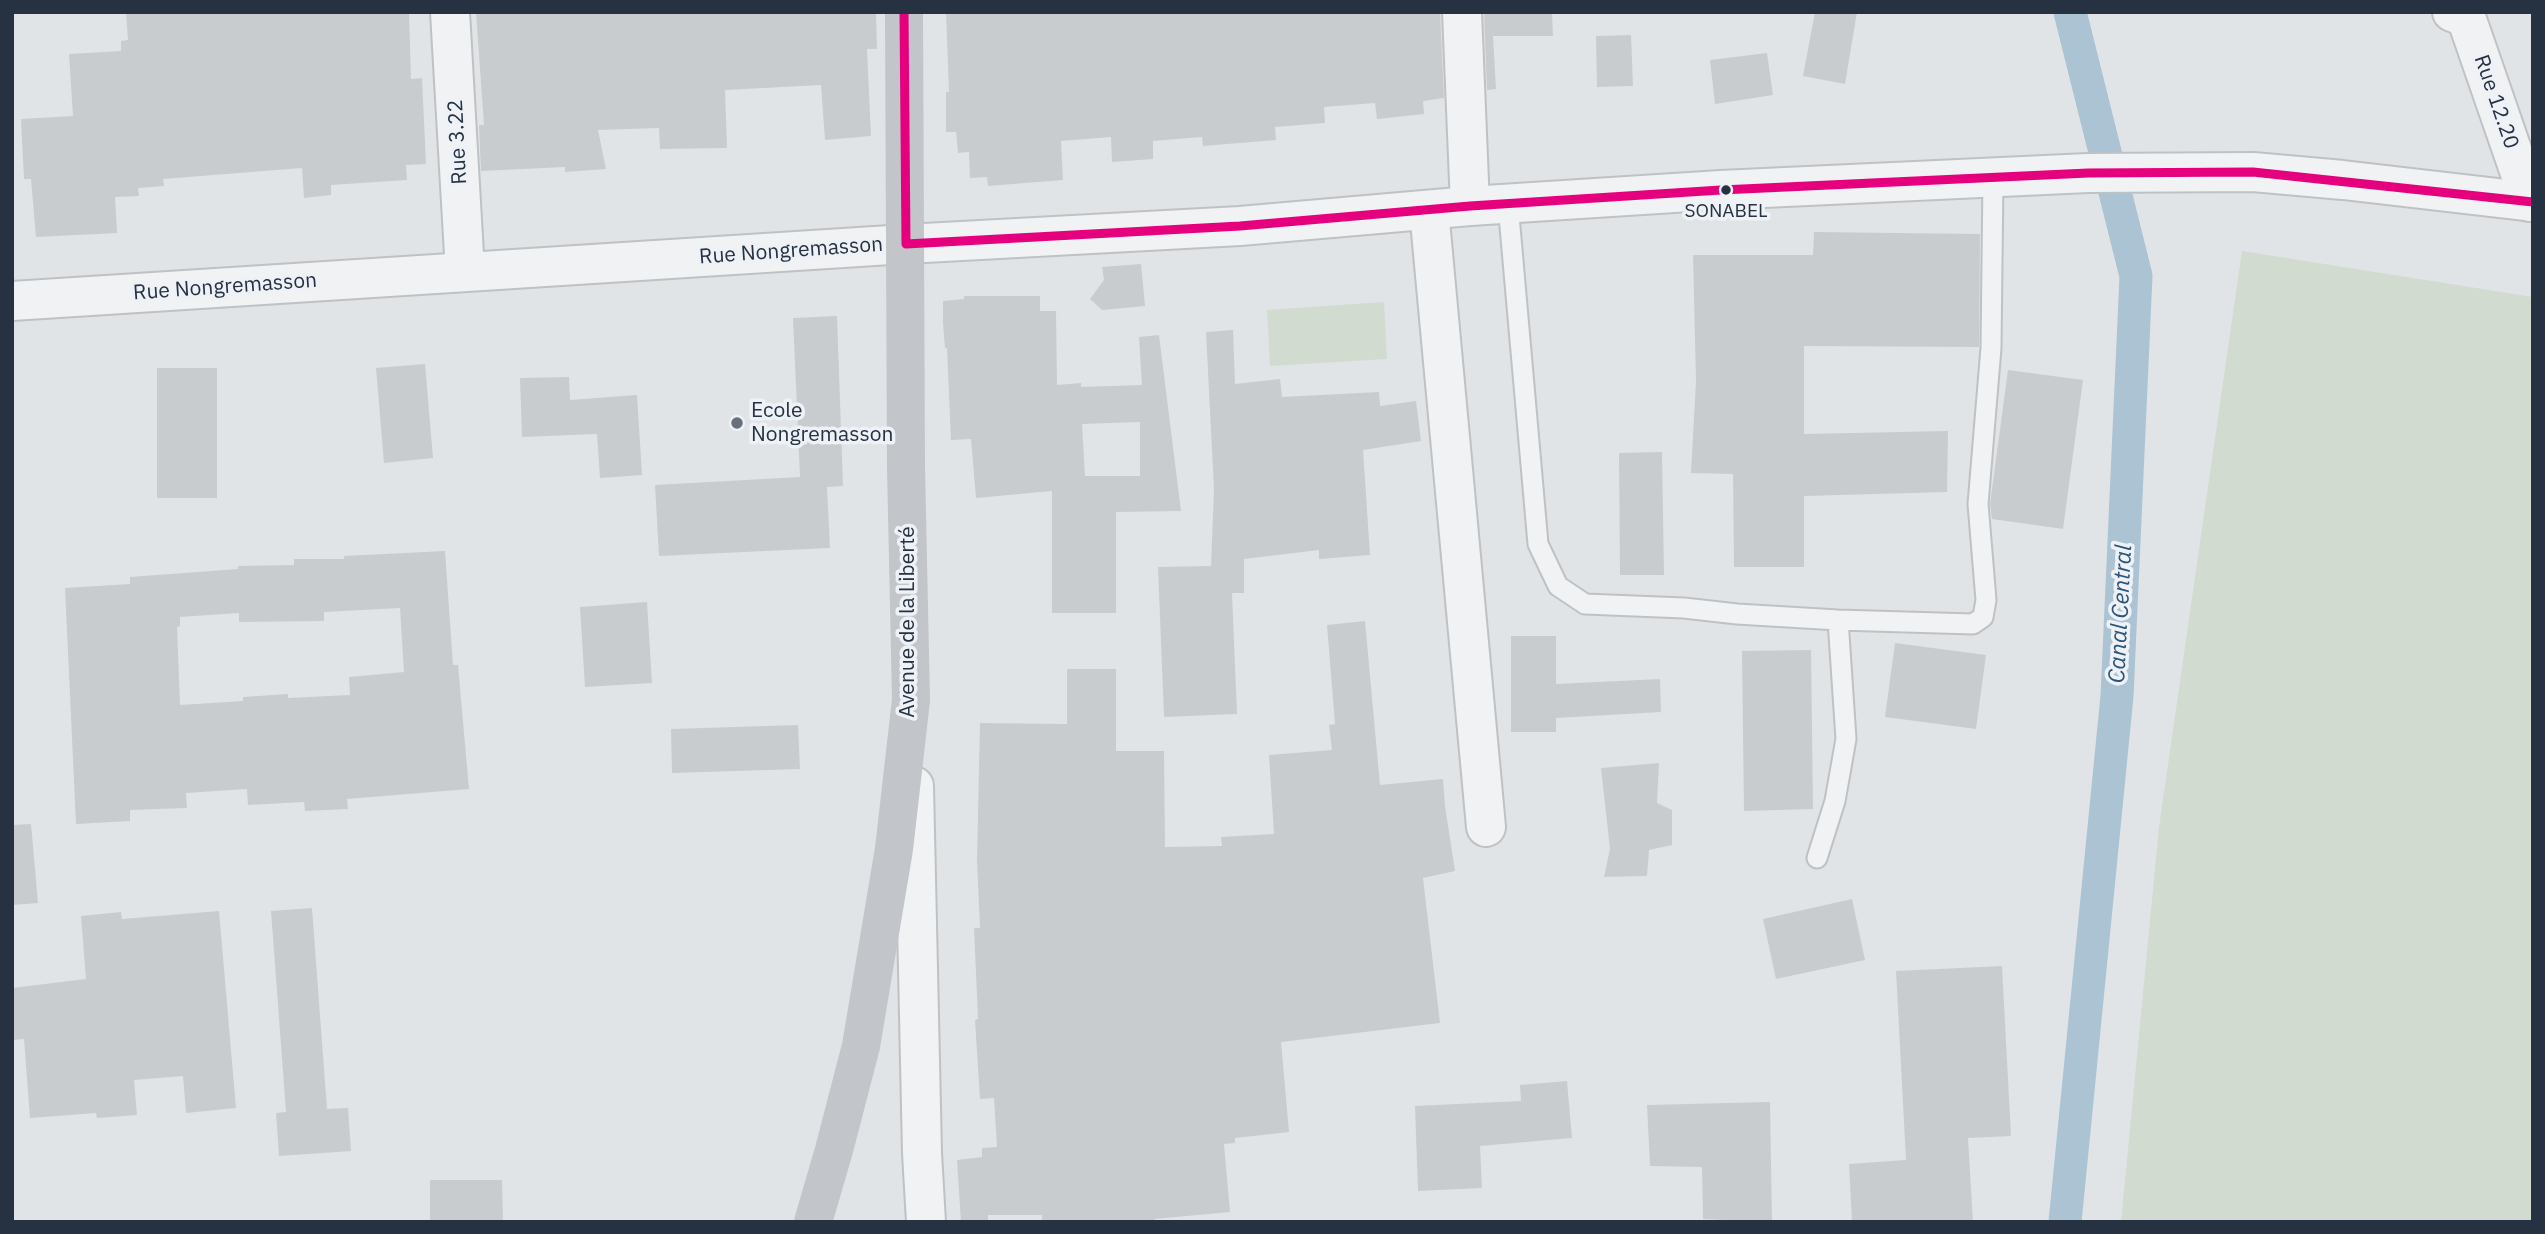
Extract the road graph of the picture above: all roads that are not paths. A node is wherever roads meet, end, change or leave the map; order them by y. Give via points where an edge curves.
1 (450, 12) edge
2 (904, 12) edge
3 (1462, 12) edge
4 (2461, 14) edge
5 (1993, 177) junction
6 (2531, 202) edge
7 (1508, 204) junction
8 (1470, 206) junction
9 (1429, 210) junction
10 (906, 244) junction
11 (465, 272) junction
12 (12, 301) edge
13 (1838, 620) junction
14 (912, 700) junction
15 (1486, 827) dead end
16 (1817, 858) dead end
17 (813, 1222) edge
18 (926, 1222) edge

1 - 11 street, Rue 3.22
2 - 10 main road, Avenue de la Liberté
3 - 8 street
4 - 6 street, Rue 12.20
5 - 6 street, Rue Nongremasson via 2253,172
5 - 7 street, Rue Nongremasson
5 - 13 lane via 1991,348 1978,504 1986,600 1983,617 1973,624
7 - 8 street, Rue Nongremasson
7 - 13 lane via 1538,544 1558,586 1585,604
8 - 9 street, Rue Nongremasson
9 - 10 street, Rue Nongremasson via 1240,226
9 - 15 street
10 - 11 street, Rue Nongremasson
10 - 14 main road, Avenue de la Liberté
11 - 12 street, Rue Nongremasson
13 - 16 lane via 1846,739 1835,801
14 - 17 main road, Avenue de la Liberté via 894,849 861,1045
14 - 18 street

